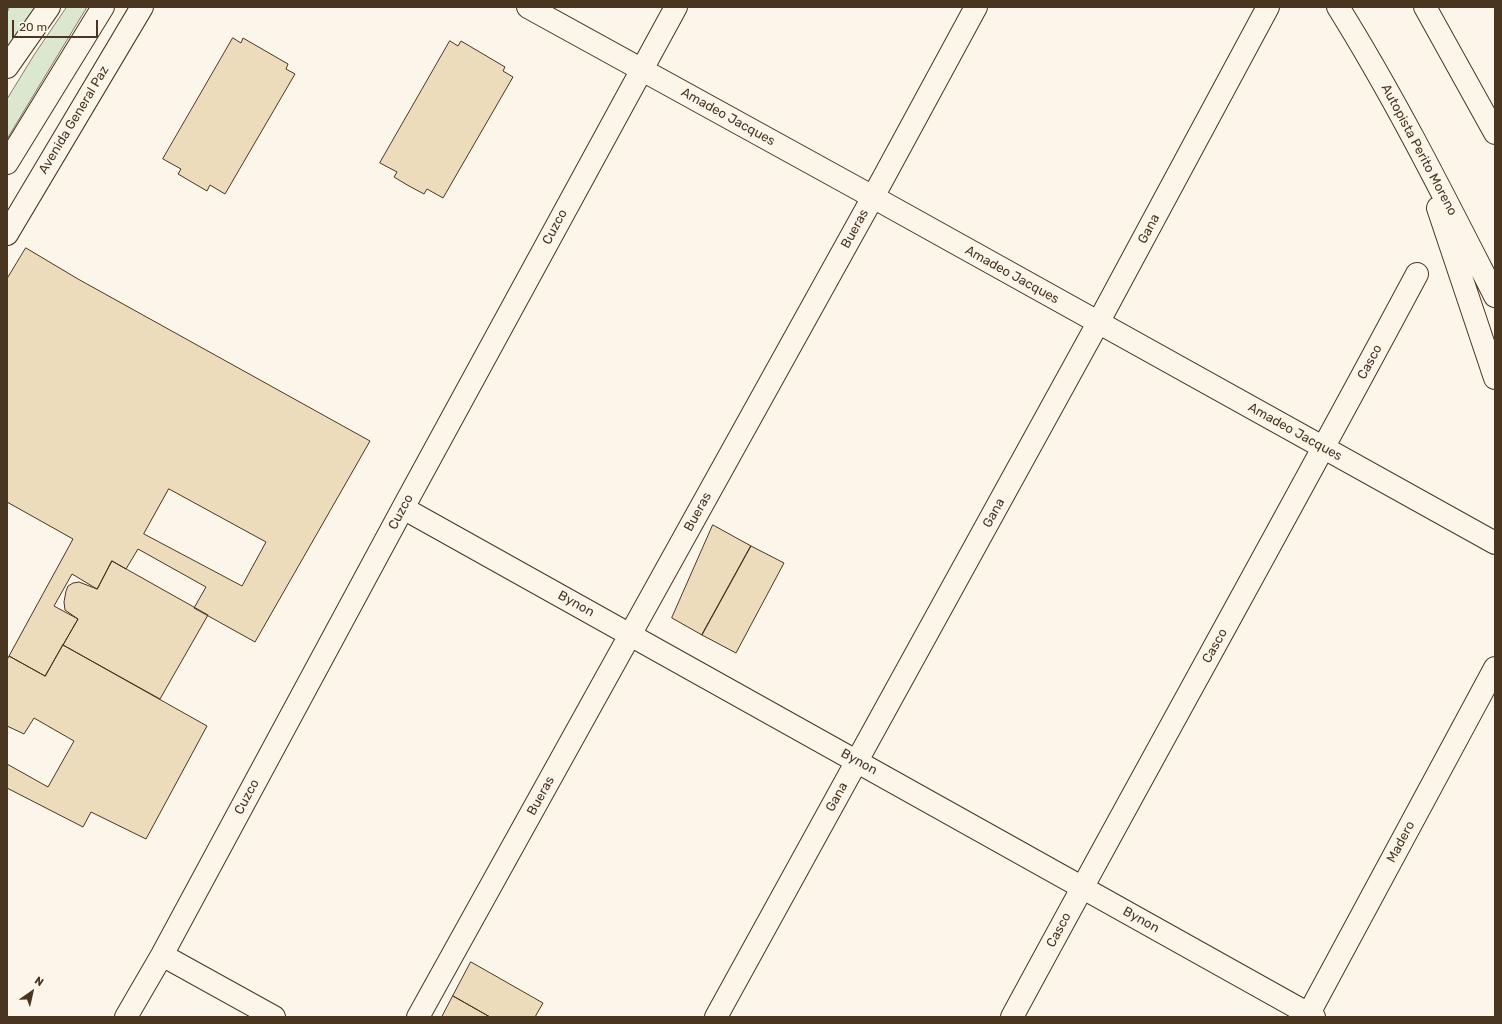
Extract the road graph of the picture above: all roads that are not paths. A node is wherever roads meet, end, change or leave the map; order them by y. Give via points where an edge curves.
1 (49, 7) edge
2 (103, 7) edge
3 (142, 7) edge
4 (528, 7) edge
5 (676, 7) edge
6 (976, 7) edge
7 (1268, 7) edge
8 (1338, 7) edge
9 (1425, 7) edge
10 (7, 67) edge
11 (641, 69) junction
12 (1495, 133) edge
13 (1415, 140) junction
14 (7, 164) edge
15 (873, 197) junction
16 (7, 234) edge
17 (1417, 274) dead end
18 (1495, 296) edge
19 (1098, 323) junction
20 (1495, 378) edge
21 (1324, 448) junction
22 (403, 508) junction
23 (1495, 543) edge
24 (630, 634) junction
25 (1495, 668) edge
26 (857, 761) junction
27 (1082, 887) junction
28 (162, 955) junction
29 (1310, 1016) edge
30 (126, 1017) edge
31 (274, 1017) edge
32 (418, 1017) edge
33 (716, 1017) edge
34 (1012, 1017) edge

1 - 10 main road
2 - 14 main road
3 - 16 main road, Avenida General Paz
4 - 11 main road, Amadeo Jacques
5 - 11 main road, Cuzco
6 - 15 main road, Bueras
7 - 19 main road, Gana
8 - 13 main road, Autopista Perito Moreno via 1371,60
9 - 12 main road
11 - 15 main road, Amadeo Jacques
11 - 22 main road, Cuzco
13 - 18 main road, Autopista Perito Moreno
13 - 20 main road
15 - 19 main road, Amadeo Jacques
15 - 24 main road, Bueras
17 - 21 main road, Casco
19 - 21 main road, Amadeo Jacques
19 - 26 main road, Gana
21 - 23 main road, Amadeo Jacques
21 - 27 main road, Casco
22 - 24 main road, Bynon
22 - 28 main road, Cuzco
24 - 26 main road, Bynon
24 - 32 main road, Bueras
25 - 29 main road, Madero
26 - 27 main road, Bynon
26 - 33 main road, Gana
27 - 29 main road, Bynon
27 - 34 main road, Casco
28 - 30 main road, Cuzco
28 - 31 main road

